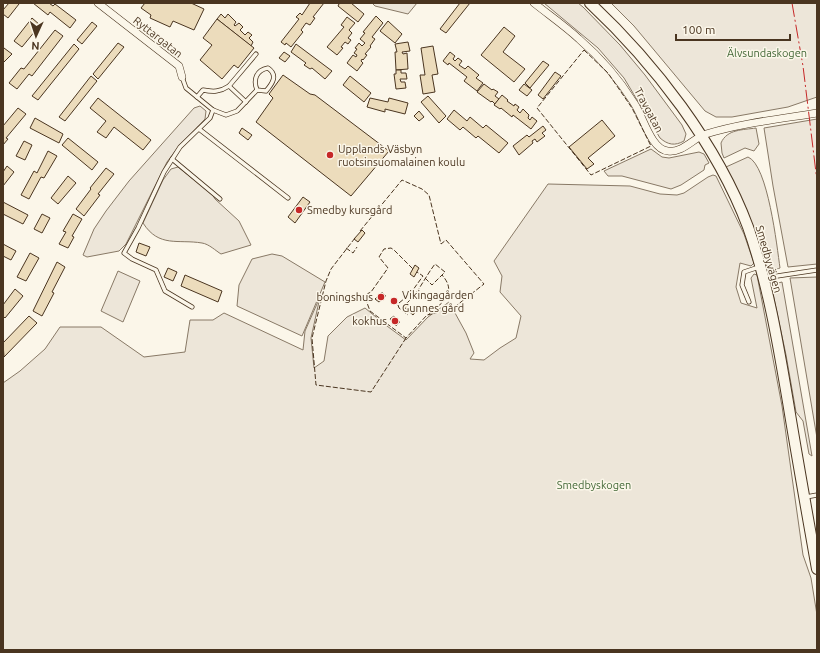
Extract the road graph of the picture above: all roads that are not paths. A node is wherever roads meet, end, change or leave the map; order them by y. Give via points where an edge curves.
1 (98, 3) edge
2 (534, 3) edge
3 (590, 3) edge
4 (256, 54) dead end
5 (182, 77) joint
6 (229, 86) junction
7 (257, 90) junction
8 (197, 97) junction
9 (246, 102) junction
10 (213, 110) junction
11 (817, 113) edge
12 (199, 129) junction
13 (701, 135) junction
14 (172, 159) junction
15 (288, 198) dead end
16 (220, 199) dead end
17 (760, 267) junction
18 (817, 270) edge
19 (763, 278) junction
20 (749, 302) dead end
21 (192, 307) dead end
22 (817, 495) edge
23 (804, 498) junction
24 (817, 569) edge

1 - 5 street, Ryttargatan via 179,66
2 - 13 street, Travgatan via 579,39 608,67 636,106 656,145 667,151 680,150
3 - 13 street, Smedbyvägen via 646,63 681,105
4 - 6 lane
5 - 8 lane, Ryttargatan via 186,88
6 - 8 lane via 214,92 203,90
6 - 9 lane
7 - 7 lane via 266,91 272,84 274,77 268,68 257,74 254,83
7 - 9 lane
8 - 10 lane, Ryttargatan
9 - 10 lane via 237,111 226,115
10 - 12 lane via 210,118
11 - 13 street, Travgatan
12 - 14 lane
12 - 15 lane
13 - 17 street, Smedbyvägen via 729,185 748,227
14 - 16 lane
14 - 21 lane via 124,253 156,270 165,291
17 - 19 street, Smedbyvägen
17 - 20 lane via 744,272 742,285
18 - 19 lane
19 - 23 street, Smedbyvägen via 776,332
22 - 23 lane
23 - 24 street, Smedbyvägen

